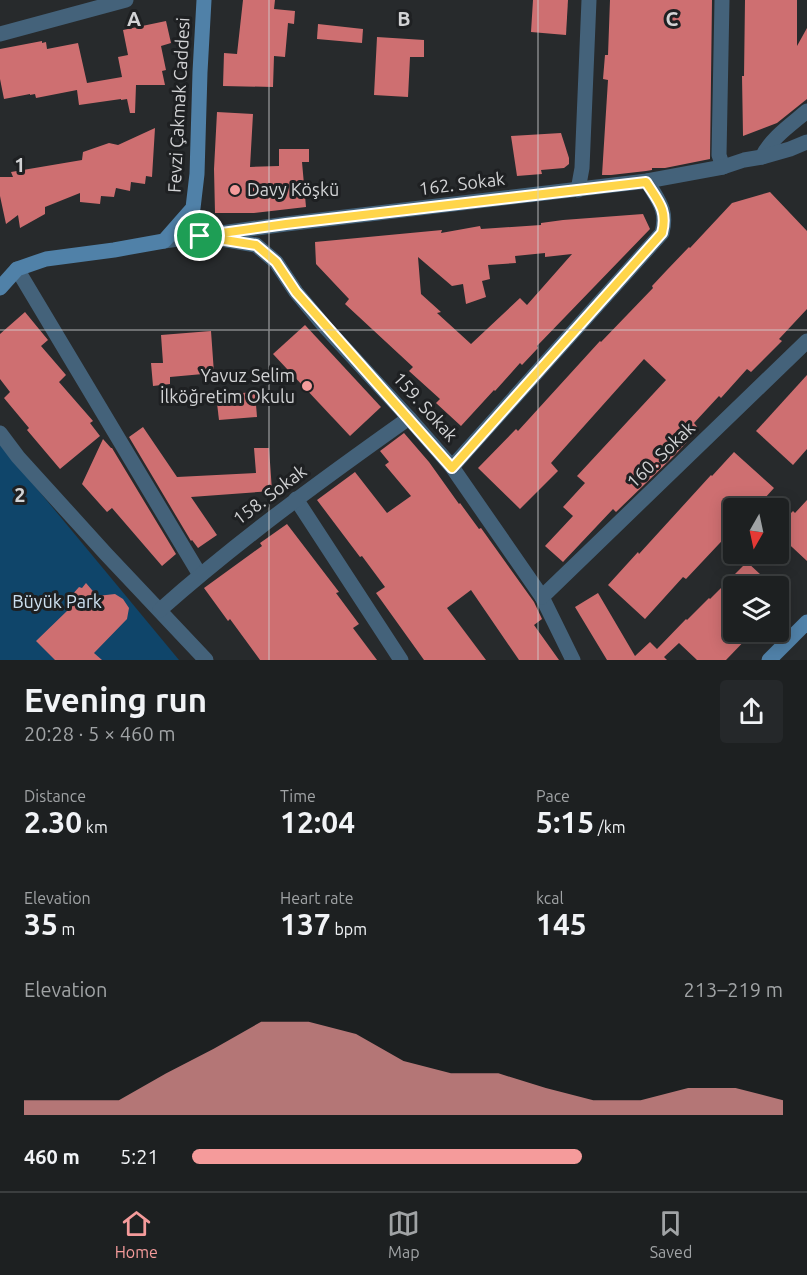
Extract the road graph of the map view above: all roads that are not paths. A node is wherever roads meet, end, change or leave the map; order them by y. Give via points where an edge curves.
1 (126, 0) edge
2 (204, 0) edge
3 (589, 0) edge
4 (722, 0) edge
5 (0, 34) edge
6 (807, 111) edge
7 (807, 142) edge
8 (762, 157) junction
9 (723, 167) junction
10 (646, 182) junction
11 (579, 189) junction
12 (200, 236) junction
13 (164, 241) junction
14 (17, 269) junction
15 (0, 288) edge
16 (807, 341) edge
17 (409, 418) junction
18 (0, 433) edge
19 (452, 468) junction
20 (296, 499) junction
21 (200, 575) junction
22 (542, 597) junction
23 (160, 610) junction
24 (807, 622) edge
25 (206, 660) edge
26 (401, 660) edge
27 (573, 660) edge
28 (769, 660) edge

1 - 5 street
2 - 13 main road, Fevzi Çakmak Caddesi via 193,208
3 - 11 street
4 - 9 street via 719,155
6 - 8 street via 785,129
7 - 8 street, 162. Sokak
8 - 9 street, 162. Sokak
9 - 10 street, 162. Sokak
10 - 11 street, 162. Sokak
10 - 19 street via 664,212 662,233
11 - 12 street, 162. Sokak
12 - 13 street, 162. Sokak
12 - 17 street, 159. Sokak via 256,245 276,262 326,328
13 - 14 main road via 46,259
14 - 15 main road
14 - 21 street
16 - 22 street, 160. Sokak
17 - 19 street, 159. Sokak
17 - 20 street, 158. Sokak
18 - 23 street via 106,555
19 - 22 street, 159. Sokak
20 - 21 street, 158. Sokak
20 - 26 street
21 - 23 street, 158. Sokak
22 - 27 street, 159. Sokak
23 - 25 street
24 - 28 main road

